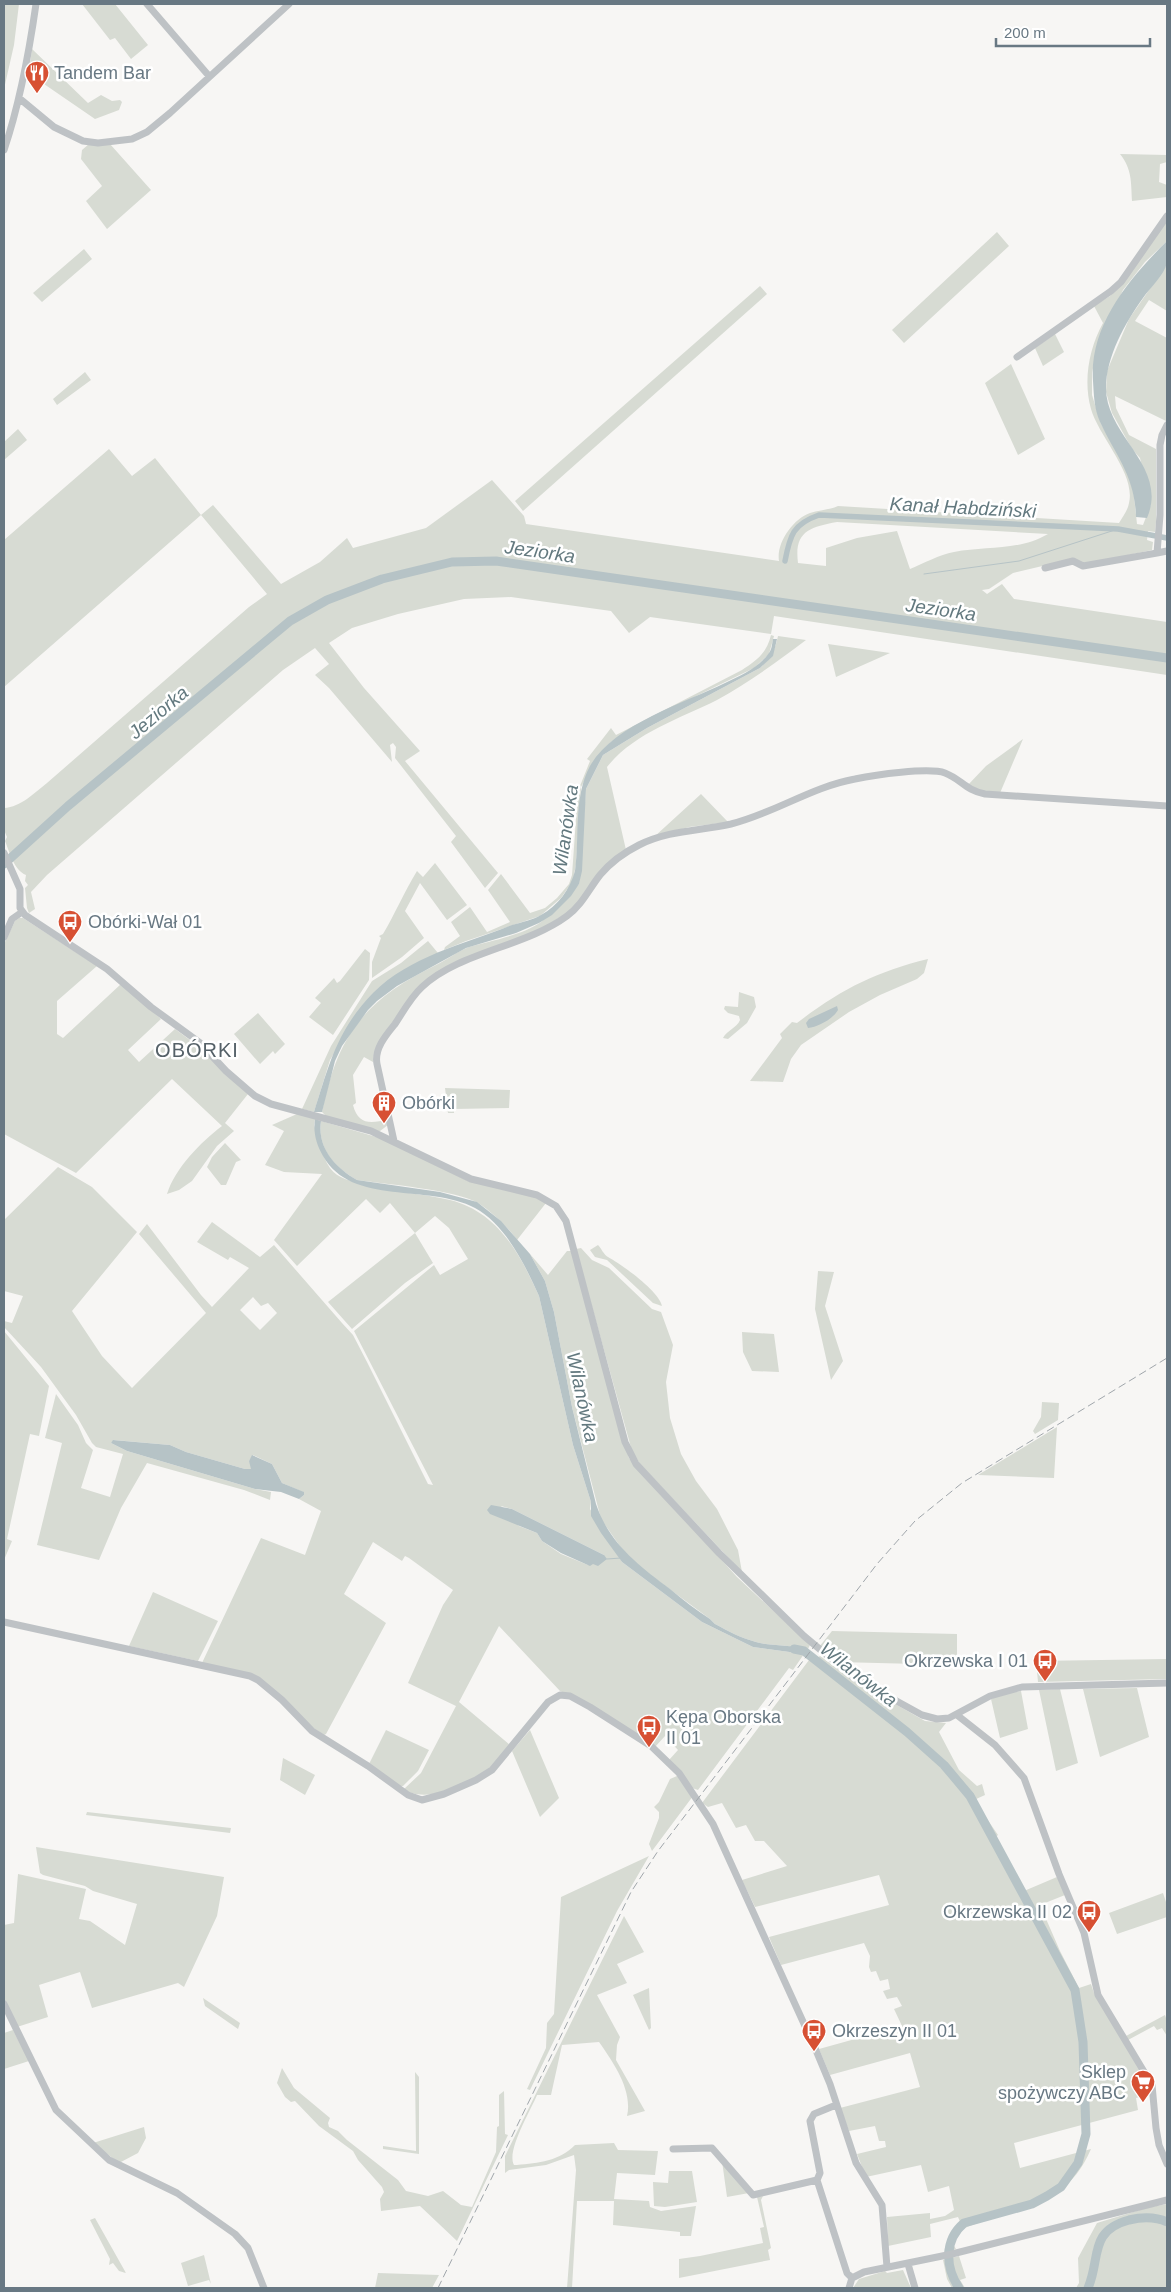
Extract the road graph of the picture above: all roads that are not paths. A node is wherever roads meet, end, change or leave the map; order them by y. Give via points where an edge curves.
1 (36, 4) edge
2 (147, 4) edge
3 (289, 4) edge
4 (209, 76) junction
5 (19, 98) junction
6 (4, 150) edge
7 (1167, 216) edge
8 (1017, 357) dead end
9 (1167, 425) edge
10 (1156, 549) junction
11 (1167, 551) edge
12 (1044, 568) dead end
13 (1167, 806) edge
14 (4, 853) edge
15 (22, 912) junction
16 (4, 937) edge
17 (394, 1141) junction
18 (4, 1622) edge
19 (1167, 1683) edge
20 (957, 1715) junction
21 (4, 2004) edge
22 (836, 2104) junction
23 (673, 2149) dead end
24 (1167, 2164) edge
25 (817, 2180) junction
26 (1167, 2200) edge
27 (908, 2264) junction
28 (887, 2267) junction
29 (852, 2278) junction
30 (264, 2288) edge
31 (849, 2288) edge
32 (915, 2288) edge

1 - 5 street
2 - 4 street
3 - 4 street
4 - 5 street via 146,132 116,142 90,142 65,134
5 - 6 street
7 - 8 street via 1112,291
9 - 10 street via 1160,445
10 - 11 street
10 - 12 street via 1084,566 1073,561
13 - 17 street via 985,794 967,789 946,773 933,770 831,784 731,824 671,833 646,842 612,863 579,907 566,917 529,937 455,966 430,980 415,994 377,1054
14 - 15 street via 21,891
15 - 16 street via 12,919
15 - 17 street via 107,969 198,1042 254,1096
17 - 20 street via 471,1179 537,1195 556,1206 566,1221 625,1442 636,1464 719,1553 847,1673 926,1717 944,1719
18 - 22 street via 250,1676 282,1700 312,1731 408,1795 422,1800 444,1794 492,1770 548,1702 558,1696 570,1696 602,1714 662,1756 679,1773 703,1807 726,1850 815,2048
19 - 20 street via 1016,1688 990,1696
20 - 24 street via 995,1745 1024,1778 1058,1874 1084,1933 1098,1995 1152,2085 1159,2145
21 - 30 street via 56,2110 109,2160 177,2193 236,2234 248,2248
22 - 25 street via 810,2119 820,2173
22 - 28 street via 856,2163 884,2210
23 - 25 street via 712,2148 753,2195
25 - 29 street via 847,2273
26 - 27 street
27 - 28 street
27 - 32 street
28 - 29 street
29 - 31 street

